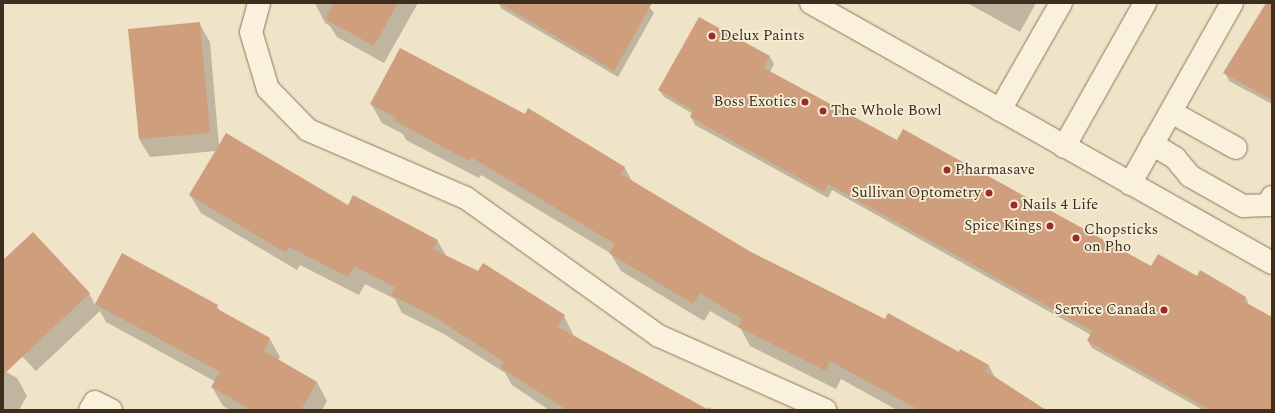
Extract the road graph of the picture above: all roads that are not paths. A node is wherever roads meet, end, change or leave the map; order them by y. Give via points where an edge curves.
1 (259, 3) edge
2 (811, 3) edge
3 (1061, 3) edge
4 (1145, 3) edge
5 (1232, 3) edge
6 (1000, 110) junction
7 (1171, 112) junction
8 (1152, 144) junction
9 (1064, 147) junction
10 (1236, 148) dead end
11 (1130, 184) junction
12 (1272, 197) edge
13 (1272, 263) edge
14 (825, 410) edge

1 - 14 lane via 251,32 268,89 308,130 466,198 659,336
2 - 6 lane
3 - 6 lane
4 - 9 lane
5 - 7 lane
6 - 9 lane
7 - 8 lane
7 - 10 lane
8 - 11 lane
8 - 12 lane via 1175,158 1190,176 1243,206 1268,205
9 - 11 lane
11 - 13 lane

